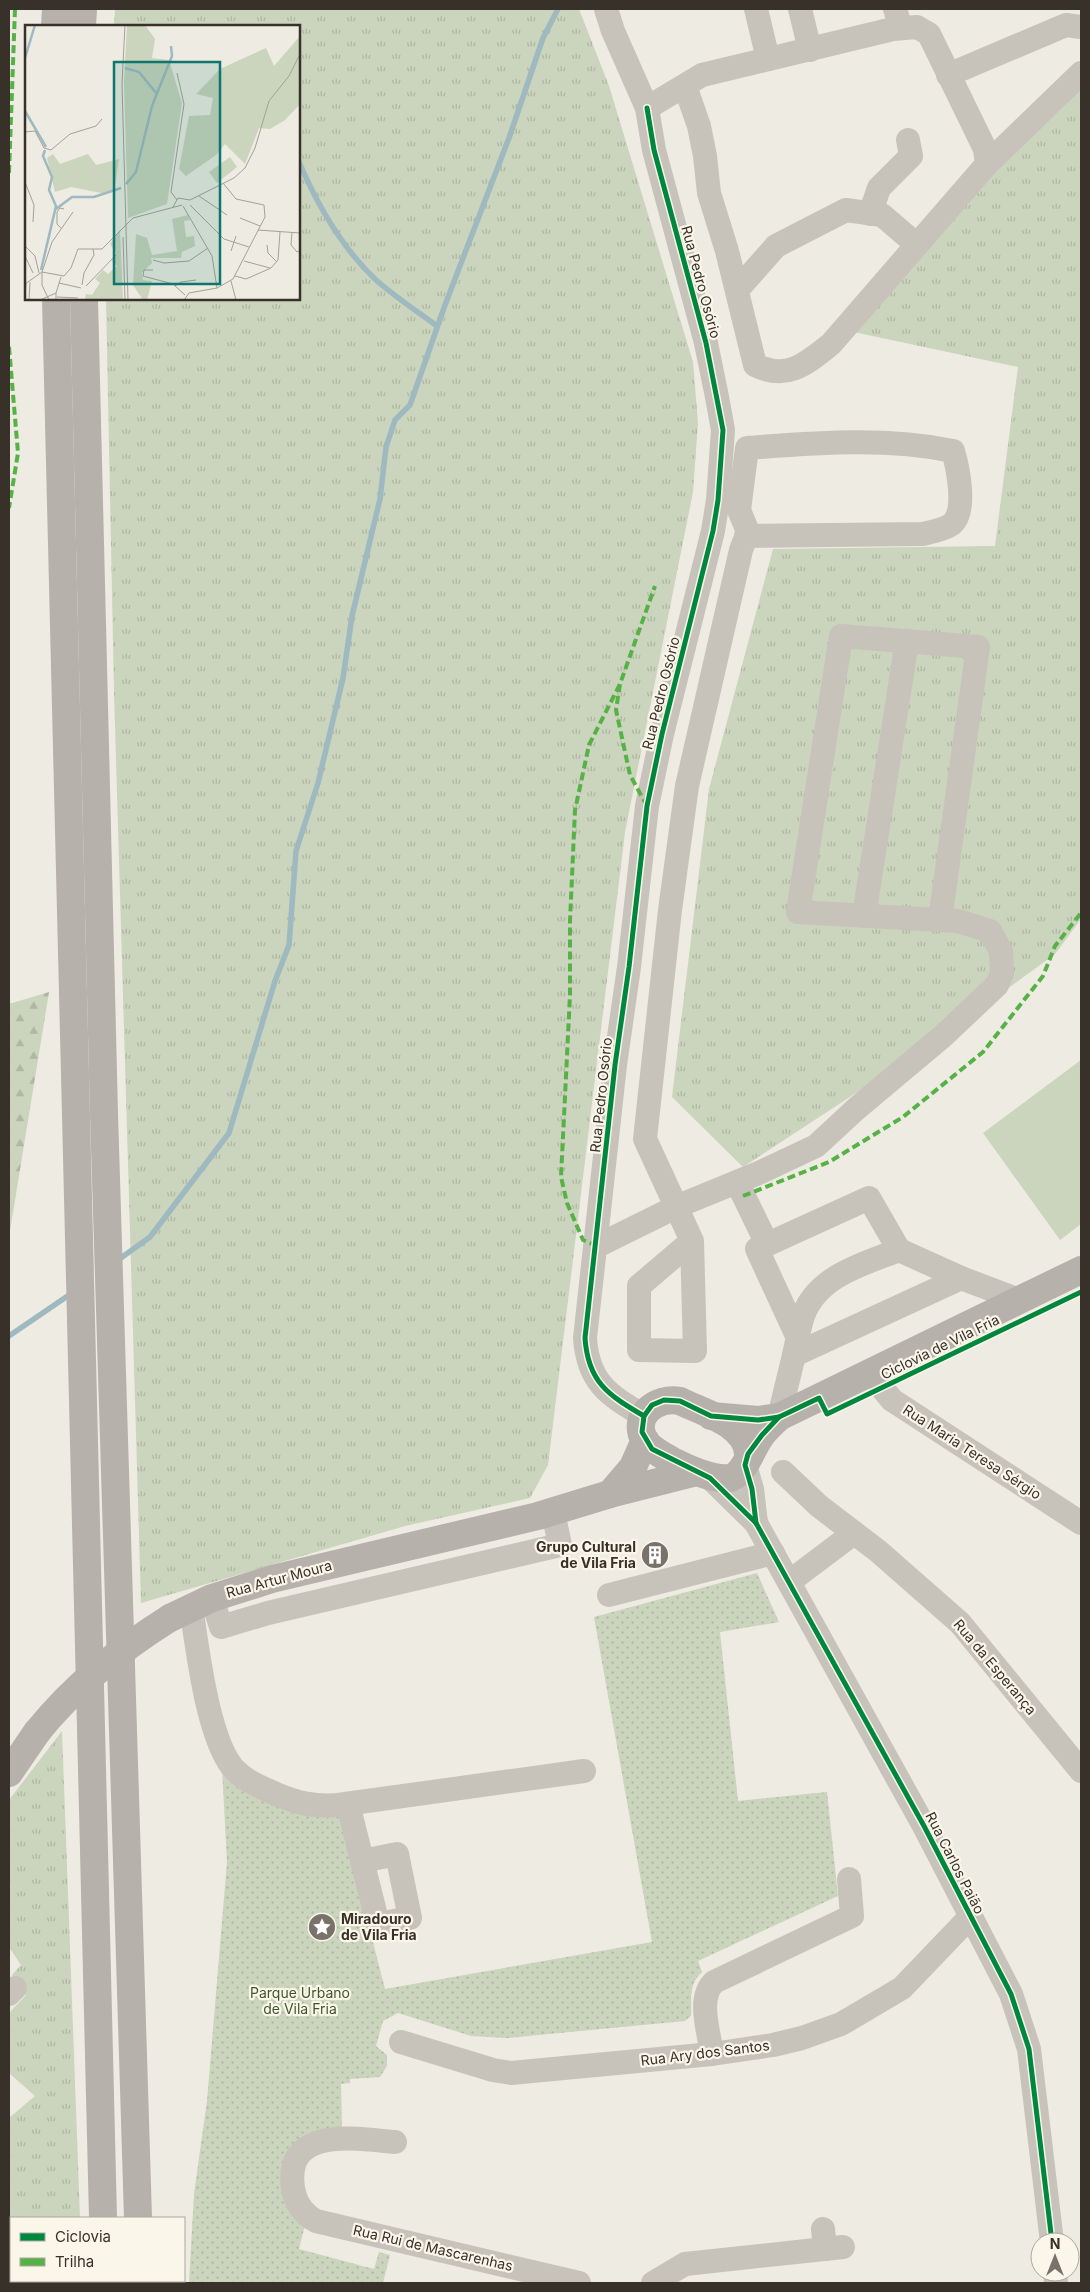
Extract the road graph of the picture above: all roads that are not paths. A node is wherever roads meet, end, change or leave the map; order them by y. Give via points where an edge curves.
1 (56, 9) edge
2 (83, 9) edge
3 (606, 9) edge
4 (756, 9) edge
5 (800, 9) edge
6 (898, 19) edge
7 (55, 25) edge
8 (82, 25) edge
9 (1081, 27) edge
10 (810, 50) junction
11 (768, 59) junction
12 (1081, 73) edge
13 (948, 75) junction
14 (685, 86) junction
15 (648, 108) junction
16 (908, 140) dead end
17 (987, 164) junction
18 (870, 214) junction
19 (917, 245) junction
20 (737, 290) junction
21 (56, 300) edge
22 (84, 300) edge
23 (746, 536) junction
24 (907, 641) junction
25 (864, 916) junction
26 (940, 920) junction
27 (737, 1182) junction
28 (678, 1206) junction
29 (692, 1241) junction
30 (767, 1244) junction
31 (597, 1246) junction
32 (899, 1250) junction
33 (1081, 1270) edge
34 (961, 1278) junction
35 (1019, 1300) junction
36 (796, 1346) junction
37 (874, 1371) junction
38 (711, 1416) junction
39 (779, 1417) junction
40 (644, 1428) junction
41 (747, 1460) junction
42 (783, 1472) dead end
43 (704, 1474) junction
44 (610, 1494) junction
45 (756, 1523) junction
46 (1081, 1523) edge
47 (854, 1533) junction
48 (773, 1553) junction
49 (789, 1582) junction
50 (609, 1595) dead end
51 (191, 1608) junction
52 (584, 1771) dead end
53 (1081, 1771) edge
54 (9, 1773) edge
55 (348, 1804) junction
56 (362, 1861) dead end
57 (849, 1879) dead end
58 (970, 1917) junction
59 (401, 2042) dead end
60 (712, 2054) junction
61 (395, 2142) dead end
62 (103, 2217) edge
63 (138, 2217) edge
64 (1051, 2232) edge
65 (830, 2242) dead end
66 (579, 2283) edge
67 (653, 2283) edge

1 - 7 main road
2 - 8 main road
3 - 15 street, Rua Pedro Osório
4 - 11 street
5 - 10 street
6 - 10 street
6 - 13 street via 929,34
9 - 13 street via 1066,25
10 - 11 street
11 - 14 street via 702,76
12 - 17 street
13 - 17 street via 985,149
14 - 15 street
14 - 20 street via 699,126 709,193
15 - 31 street, Rua Pedro Osório via 654,150 706,343 723,430 713,531 647,806 615,1065
16 - 18 street via 911,156 879,188
17 - 19 street
18 - 19 street via 882,215
18 - 20 street via 846,210 776,246
19 - 20 street via 831,344 807,363 784,372 769,372 755,365
21 - 62 main road
22 - 63 main road
23 - 23 street via 922,534 944,528 952,524 959,505 959,472 953,451 900,444 816,443 747,448 739,510 748,532
23 - 28 street via 740,550 687,786 646,1129 645,1139
24 - 25 street
24 - 25 street via 841,636 798,912
24 - 26 street via 978,647
25 - 26 street
26 - 27 street via 958,921 990,931 1001,951 1002,973 997,985 816,1146
27 - 28 street
27 - 30 street
28 - 29 street
28 - 31 street
29 - 29 street via 695,1351 638,1350 638,1286
30 - 32 street via 869,1198
30 - 36 street via 757,1249
31 - 40 street, Rua Pedro Osório via 586,1338 588,1362 604,1390
32 - 34 street
32 - 36 street via 854,1267 821,1287 803,1315
33 - 35 main road
34 - 35 street
34 - 36 street
35 - 37 main road
36 - 39 street
37 - 39 main road
37 - 46 street, Rua Maria Teresa Sérgio via 892,1400
38 - 39 main road via 758,1420
38 - 40 main road via 672,1399 652,1405
38 - 41 main road via 742,1433 746,1440
39 - 41 main road, Rua Artur Moura via 762,1435
40 - 43 main road via 652,1449
40 - 44 main road via 633,1467
41 - 43 main road, Rua Artur Moura via 732,1477 724,1479
41 - 45 street, Rua Carlos Paião
42 - 47 street, Rua da Esperança
43 - 44 main road, Rua Artur Moura
43 - 45 street, Rua Carlos Paião
44 - 51 main road, Rua Artur Moura via 553,1512 272,1579
45 - 48 street, Rua Carlos Paião
47 - 49 street
47 - 53 street, Rua da Esperança via 960,1623
48 - 49 street, Rua Carlos Paião
48 - 50 street
49 - 58 street, Rua Carlos Paião via 924,1826
51 - 54 main road, Rua Artur Moura, bridge via 121,1649 101,1666 56,1708
51 - 55 street via 205,1688 219,1744 227,1761 251,1783 292,1801 312,1806
52 - 55 street
55 - 56 street
57 - 60 street via 852,1916 709,1987 705,2000
58 - 60 street, Rua Ary dos Santos via 902,1988 841,2024 773,2045
58 - 64 street, Rua Carlos Paião via 1011,1994 1029,2049
59 - 60 street, Rua Ary dos Santos via 511,2073
61 - 66 street, Rua Rui de Mascarenhas via 331,2139 314,2143 300,2154 292,2179 294,2194 307,2216 316,2221
65 - 67 street via 685,2264

